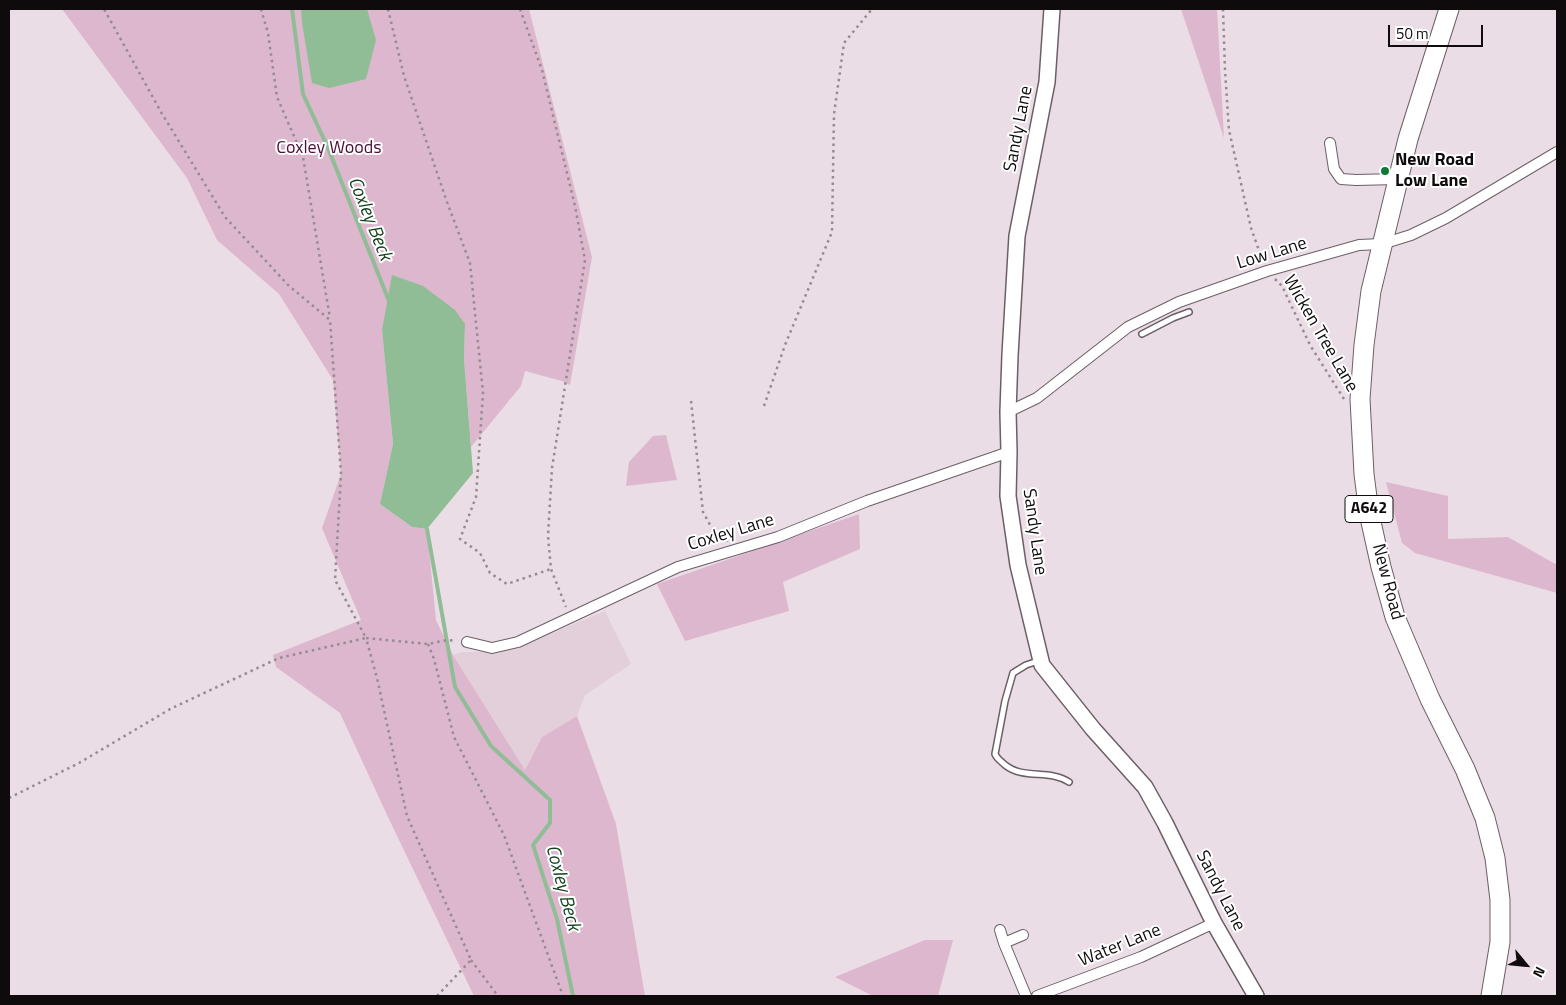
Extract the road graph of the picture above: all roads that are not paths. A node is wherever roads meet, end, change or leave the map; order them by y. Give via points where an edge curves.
1 (1052, 9) edge
2 (1449, 9) edge
3 (1330, 143) dead end
4 (1557, 152) edge
5 (1398, 179) junction
6 (1382, 244) junction
7 (1168, 307) junction
8 (1189, 312) dead end
9 (1174, 318) junction
10 (1142, 334) dead end
11 (1008, 412) junction
12 (1009, 452) junction
13 (467, 642) road end
14 (1041, 660) junction
15 (1069, 782) dead end
16 (1214, 923) junction
17 (1000, 930) dead end
18 (1023, 935) dead end
19 (1004, 943) junction
20 (1026, 996) edge
21 (1037, 996) edge
22 (1256, 996) edge
23 (1491, 996) edge

1 - 11 street, Sandy Lane via 1047,82 1017,236
2 - 5 highway, New Road / A642
3 - 5 street via 1334,169 1341,179
4 - 6 street, Low Lane via 1446,218 1411,235
5 - 6 highway, New Road / A642
6 - 7 street, Low Lane via 1359,245 1267,271
6 - 23 highway, New Road / A642 via 1371,291 1363,354 1360,398 1364,474 1381,568 1395,617 1486,818 1500,900 1500,942
7 - 9 lane
7 - 11 street, Low Lane via 1128,327 1037,398
8 - 9 lane
9 - 10 lane
11 - 12 street, Sandy Lane
12 - 13 street, Coxley Lane via 867,501 778,537 678,567 518,642 492,648
12 - 14 street, Sandy Lane via 1008,496 1018,565
14 - 15 lane via 1013,673 995,754 1011,769 1062,777
14 - 16 street, Sandy Lane via 1042,666 1093,729 1145,787
16 - 21 street, Water Lane via 1141,956
16 - 22 street, Sandy Lane
17 - 19 street
18 - 19 street
19 - 20 street

